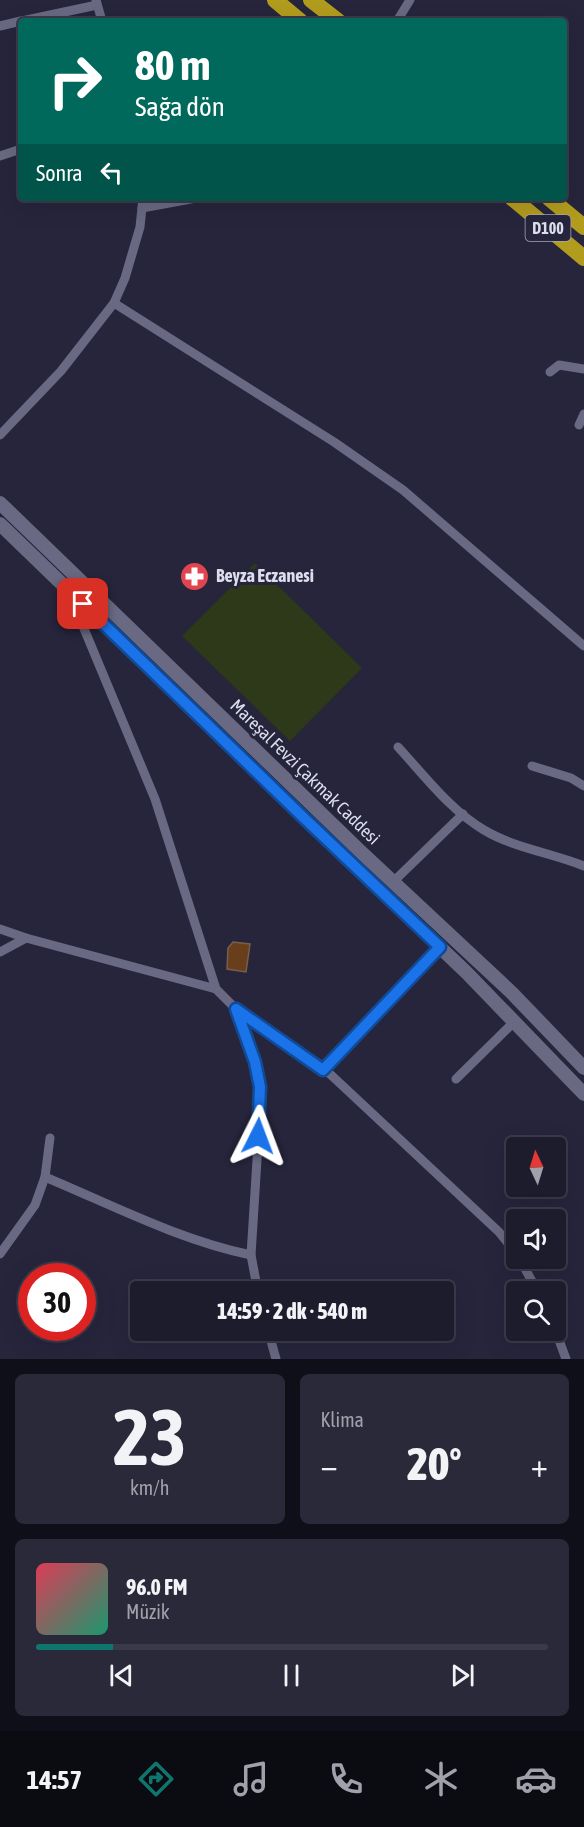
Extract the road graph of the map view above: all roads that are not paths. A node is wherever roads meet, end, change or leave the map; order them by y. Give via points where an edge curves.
1 (274, 0) edge
2 (311, 0) edge
3 (410, 0) edge
4 (97, 3) edge
5 (34, 18) edge
6 (101, 18) edge
7 (296, 18) edge
8 (334, 18) edge
9 (399, 18) edge
10 (18, 22) edge
11 (0, 26) edge
12 (18, 150) edge
13 (0, 156) edge
14 (143, 201) edge
15 (180, 201) edge
16 (516, 201) edge
17 (553, 201) edge
18 (142, 208) junction
19 (584, 227) edge
20 (584, 258) edge
21 (114, 303) junction
22 (584, 369) edge
23 (550, 372) dead end
24 (584, 414) edge
25 (579, 425) dead end
26 (0, 435) edge
27 (0, 503) edge
28 (0, 524) edge
29 (66, 587) junction
30 (584, 646) edge
31 (398, 747) dead end
32 (532, 766) dead end
33 (584, 786) edge
34 (463, 814) junction
35 (584, 866) edge
36 (393, 882) junction
37 (0, 929) edge
38 (26, 938) junction
39 (440, 947) junction
40 (0, 952) edge
41 (216, 989) junction
42 (236, 1009) junction
43 (515, 1021) junction
44 (583, 1066) edge
45 (323, 1070) junction
46 (456, 1079) dead end
47 (584, 1094) edge
48 (50, 1138) dead end
49 (45, 1177) junction
50 (506, 1241) edge
51 (0, 1254) edge
52 (251, 1255) junction
53 (256, 1281) edge
54 (271, 1341) edge
55 (559, 1341) edge
56 (276, 1359) edge
57 (566, 1359) edge

1 - 7 highway
2 - 8 highway
3 - 9 street
4 - 5 street
4 - 6 street
10 - 11 street
12 - 13 street
14 - 18 street
15 - 18 street
16 - 20 highway, D100
17 - 19 highway, D100
18 - 21 street via 125,278
21 - 26 street via 62,371
21 - 30 street via 403,490
22 - 23 street via 559,365
24 - 25 street
27 - 36 street, Mareşal Fevzi Çakmak Caddesi
28 - 29 street, Mareşal Fevzi Çakmak Caddesi
29 - 39 street, Mareşal Fevzi Çakmak Caddesi
29 - 41 street via 155,799
31 - 34 street
32 - 33 street
34 - 35 street via 512,843
34 - 36 street
36 - 44 street, Mareşal Fevzi Çakmak Caddesi via 513,993
37 - 38 street
38 - 40 street
38 - 41 street
39 - 43 street, Mareşal Fevzi Çakmak Caddesi
39 - 45 street
41 - 42 street
42 - 45 street
42 - 52 street via 260,1087
43 - 46 street
43 - 47 street, Mareşal Fevzi Çakmak Caddesi
45 - 50 street
48 - 49 street
49 - 51 street via 35,1205
49 - 52 street via 159,1226
52 - 53 street
54 - 56 street
55 - 57 street

